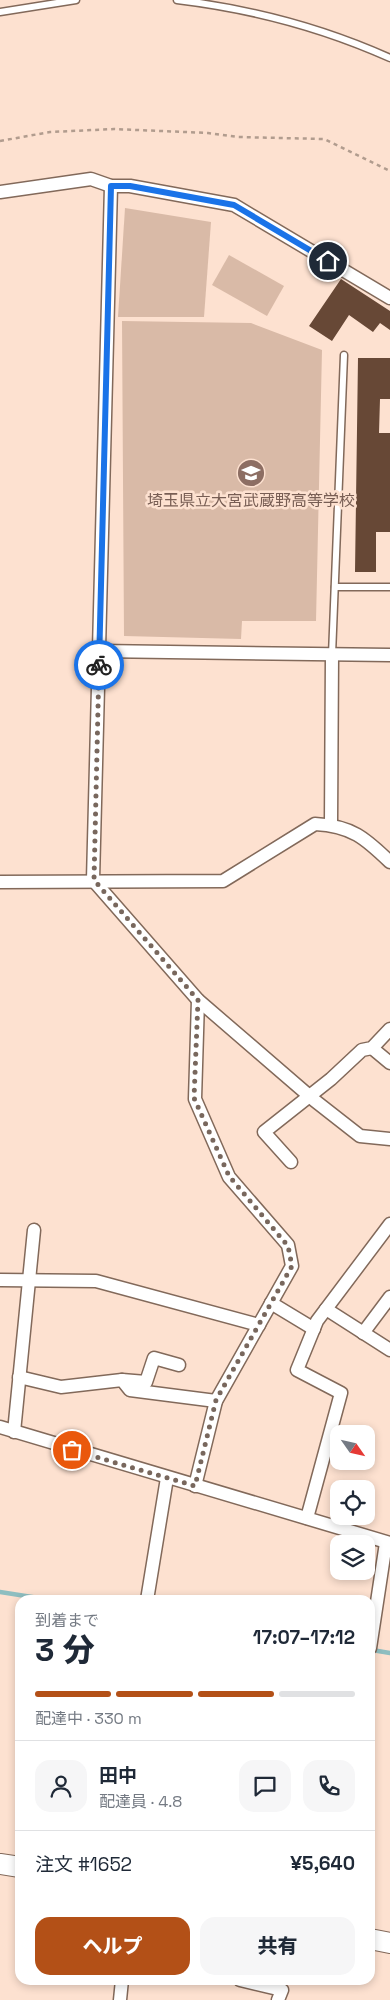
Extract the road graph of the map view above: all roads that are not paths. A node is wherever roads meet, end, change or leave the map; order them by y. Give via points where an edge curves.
1 (76, 0) edge
2 (177, 0) edge
3 (0, 12) edge
4 (390, 58) edge
5 (111, 186) junction
6 (0, 192) edge
7 (390, 298) edge
8 (344, 355) dead end
9 (335, 587) junction
10 (390, 587) edge
11 (99, 651) junction
12 (332, 655) junction
13 (390, 655) edge
14 (331, 824) junction
15 (390, 862) edge
16 (94, 880) junction
17 (0, 882) edge
18 (198, 1000) junction
19 (390, 1029) edge
20 (372, 1048) junction
21 (390, 1063) edge
22 (308, 1095) junction
23 (390, 1139) edge
24 (291, 1162) dead end
25 (390, 1224) edge
26 (34, 1230) dead end
27 (385, 1240) edge
28 (0, 1280) edge
29 (29, 1280) junction
30 (390, 1297) edge
31 (271, 1303) junction
32 (326, 1309) junction
33 (259, 1325) junction
34 (314, 1329) junction
35 (363, 1332) junction
36 (390, 1350) edge
37 (179, 1366) dead end
38 (19, 1377) junction
39 (122, 1380) junction
40 (216, 1400) junction
41 (0, 1428) edge
42 (14, 1432) junction
43 (167, 1478) junction
44 (195, 1486) junction
45 (307, 1518) junction
46 (388, 1543) edge
47 (148, 1595) edge
48 (375, 1619) edge
49 (0, 1864) edge
50 (15, 1866) edge
51 (375, 1940) edge
52 (390, 1943) edge
53 (122, 1985) edge
54 (261, 1985) edge
55 (120, 2000) edge
56 (278, 2000) edge

1 - 3 lane
2 - 4 lane via 247,10 304,24
5 - 6 street via 91,179
5 - 7 street via 130,186 234,205
5 - 11 street
8 - 9 lane
9 - 10 lane
9 - 12 lane
11 - 12 street
11 - 16 street
12 - 13 street
12 - 14 street
14 - 15 street via 359,833
14 - 16 street via 315,824 223,882
16 - 17 street
16 - 18 street
18 - 22 street
18 - 31 street via 194,1098 229,1176 288,1246 292,1266
19 - 20 street
20 - 21 street
20 - 22 street via 362,1050
22 - 23 street via 360,1136
22 - 24 street via 264,1132
25 - 27 street
26 - 29 street
27 - 32 street
28 - 29 street
29 - 33 street via 96,1281
29 - 38 street
30 - 35 street
31 - 33 street
31 - 34 street
32 - 34 street
32 - 35 street
33 - 40 street
34 - 45 street via 297,1370 341,1393
35 - 36 street
37 - 39 street via 154,1358 146,1382
38 - 39 street via 61,1387
38 - 42 street
39 - 40 street via 130,1390
40 - 44 street
41 - 42 street
42 - 43 street
43 - 44 street
43 - 47 street
44 - 45 street
45 - 46 street
46 - 48 street
49 - 50 main road
51 - 52 main road
53 - 55 street
54 - 56 street via 282,1990

